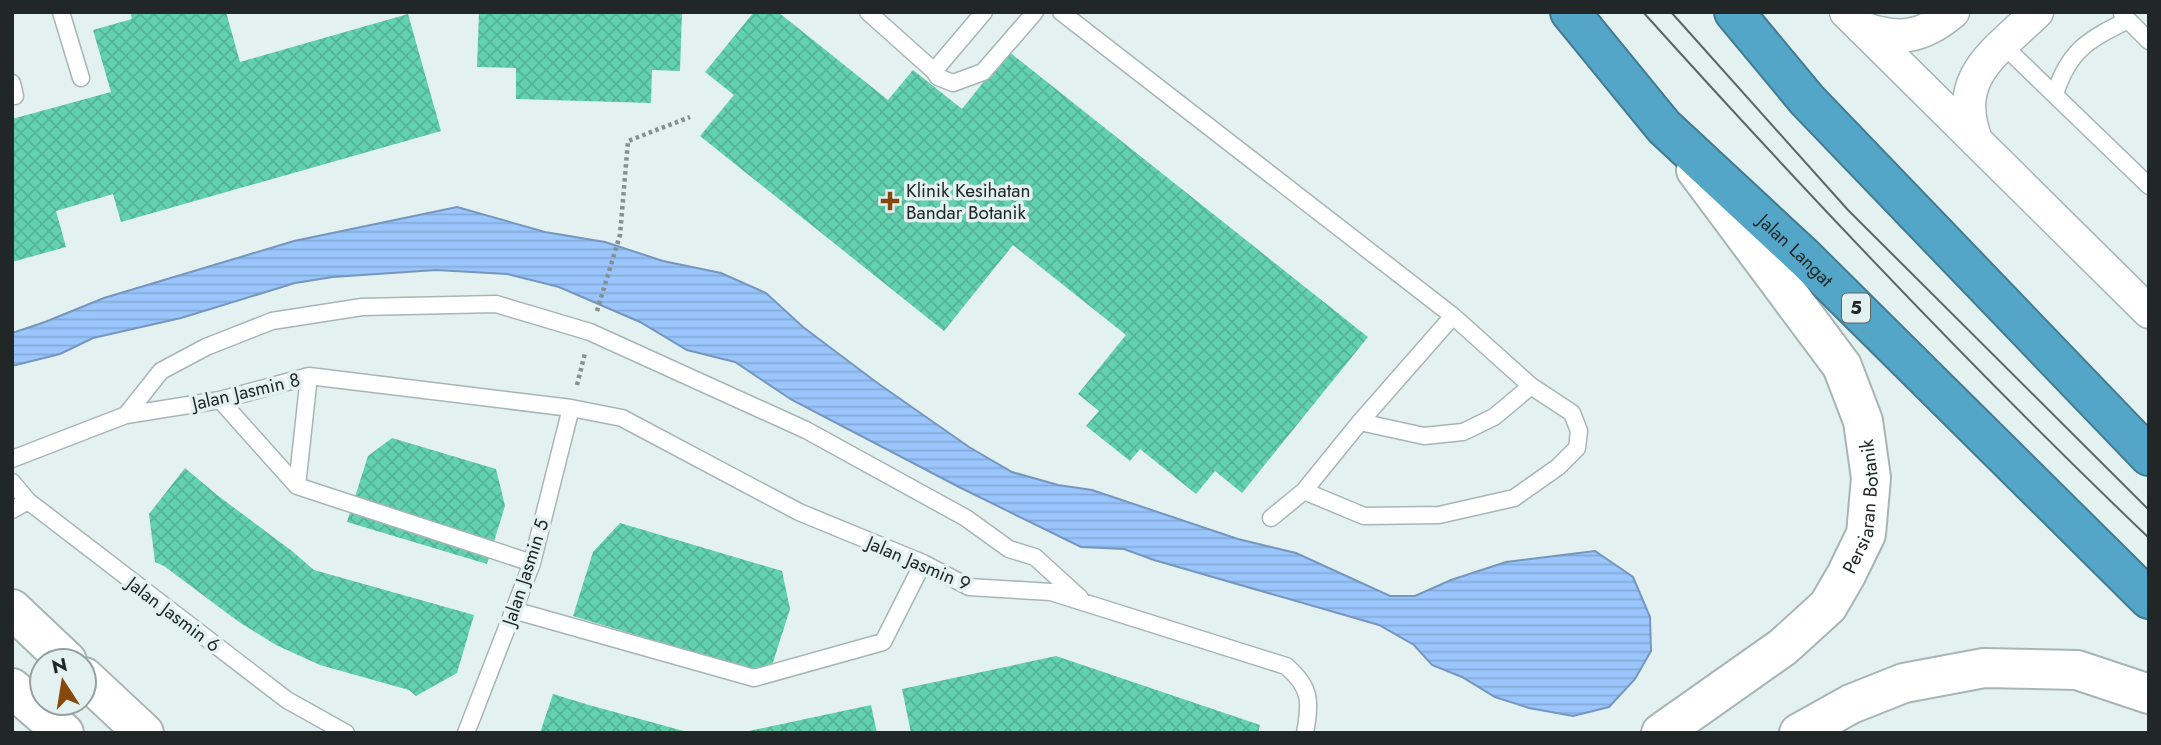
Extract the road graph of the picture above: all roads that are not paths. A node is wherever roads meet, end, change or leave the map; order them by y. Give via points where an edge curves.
1 (61, 12) edge
2 (868, 12) edge
3 (1035, 12) edge
4 (1061, 12) edge
5 (1570, 12) edge
6 (1734, 12) edge
7 (1954, 12) edge
8 (2037, 12) edge
9 (981, 13) edge
10 (2124, 16) edge
11 (1856, 18) edge
12 (2149, 41) edge
13 (2003, 45) junction
14 (934, 71) junction
15 (81, 78) dead end
16 (2055, 94) junction
17 (1664, 127) junction
18 (1977, 142) junction
19 (2149, 186) edge
20 (2149, 312) edge
21 (1453, 316) junction
22 (309, 376) junction
23 (1531, 386) junction
24 (220, 400) junction
25 (571, 408) junction
26 (126, 415) junction
27 (1360, 422) junction
28 (2149, 456) edge
29 (12, 459) edge
30 (12, 482) edge
31 (297, 486) junction
32 (1304, 491) junction
33 (28, 500) junction
34 (12, 510) edge
35 (1271, 518) dead end
36 (532, 563) junction
37 (923, 563) junction
38 (2149, 599) edge
39 (1085, 603) junction
40 (12, 609) edge
41 (513, 610) junction
42 (52, 647) edge
43 (12, 688) edge
44 (98, 690) edge
45 (2149, 694) edge
46 (1674, 729) edge
47 (64, 733) edge
48 (144, 733) edge
49 (346, 733) edge
50 (466, 733) edge
51 (1306, 733) edge
52 (1799, 733) edge

1 - 15 lane
2 - 14 lane
3 - 14 lane via 983,72 953,83
4 - 21 lane
5 - 17 highway, Jalan Langat / 5
6 - 28 highway via 1807,100
7 - 11 street via 1923,31 1899,37 1882,35
8 - 13 street
9 - 14 lane
10 - 12 lane
10 - 16 lane via 2074,55
11 - 18 street
13 - 16 lane
13 - 18 street via 1980,68 1970,87 1969,125
16 - 19 lane
17 - 38 highway, Jalan Langat / 5 via 1805,258
17 - 46 main road, Persiaran Botanik via 1842,366 1863,421 1871,478 1866,534 1828,606 1783,648
18 - 20 street
21 - 23 lane
21 - 27 lane
22 - 24 lane, Jalan Jasmin 8
22 - 25 lane, Jalan Jasmin 8
22 - 31 lane
23 - 27 lane via 1493,417 1463,432 1424,436
23 - 32 lane via 1572,413 1579,431 1577,448 1514,498 1439,515 1364,516
24 - 26 lane, Jalan Jasmin 8
24 - 31 lane
25 - 36 lane, Jalan Jasmin 5
25 - 37 lane, Jalan Jasmin 9 via 622,418 799,512
26 - 29 lane, Jalan Jasmin 8
26 - 39 lane via 162,371 206,347 272,321 362,306 496,304 592,326 806,429 966,518 1009,549 1035,558
27 - 32 lane
30 - 33 lane, Jalan Jasmin 6
31 - 36 lane
32 - 35 lane
33 - 34 lane
33 - 49 lane, Jalan Jasmin 6 via 287,700
36 - 41 lane, Jalan Jasmin 5
37 - 39 lane, Jalan Jasmin 9 via 969,587 1051,592
37 - 41 lane via 883,642 754,678
39 - 51 lane, Jalan Jasmin 9 via 1286,666 1301,678 1310,706
40 - 42 main road
41 - 50 lane, Jalan Jasmin 5
43 - 47 main road
44 - 48 main road
45 - 52 main road via 2077,670 1984,668 1904,683 1851,704

